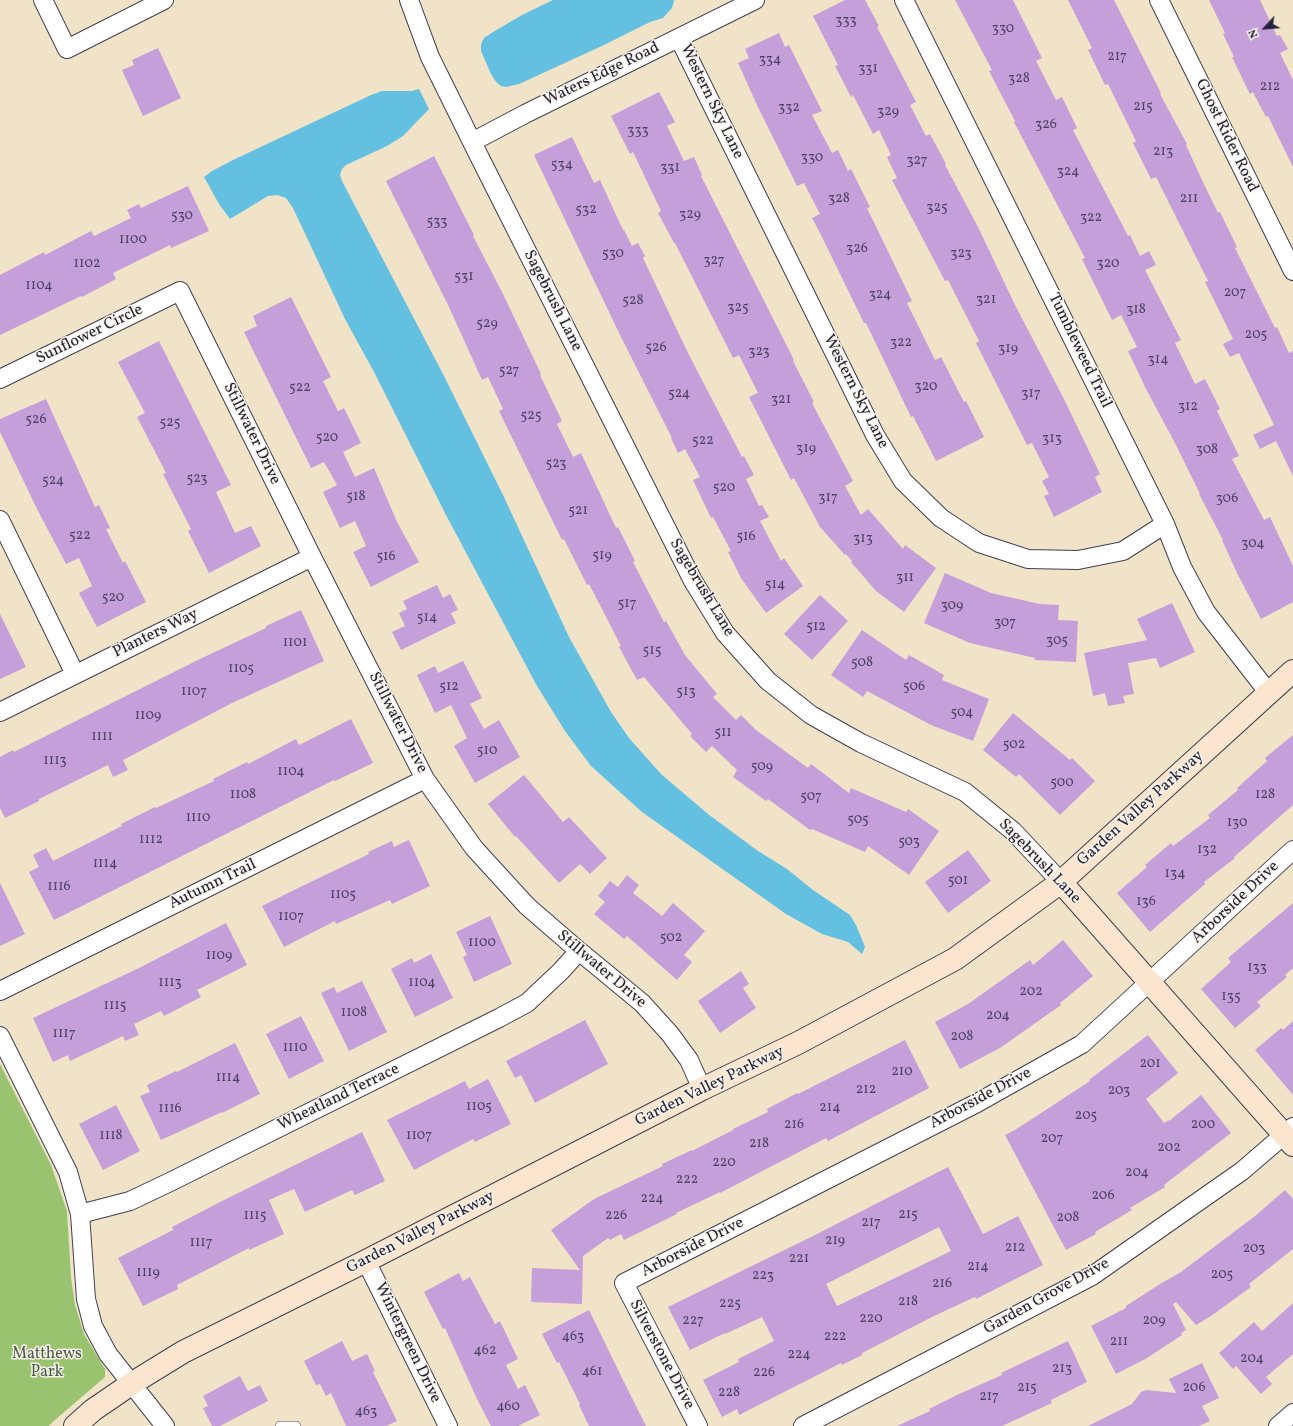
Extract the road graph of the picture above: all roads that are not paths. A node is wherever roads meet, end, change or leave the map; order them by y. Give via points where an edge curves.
1 (43, 0) edge
2 (164, 0) edge
3 (409, 0) edge
4 (755, 0) edge
5 (904, 0) edge
6 (1159, 0) edge
7 (679, 38) junction
8 (472, 142) junction
9 (1293, 271) edge
10 (180, 291) joint
11 (0, 379) edge
12 (0, 520) edge
13 (1165, 524) junction
14 (312, 557) junction
15 (1293, 671) edge
16 (75, 674) junction
17 (1268, 692) junction
18 (0, 712) edge
19 (426, 779) junction
20 (1293, 850) edge
21 (1061, 882) junction
22 (579, 951) junction
23 (1149, 982) junction
24 (0, 991) edge
25 (0, 1036) edge
26 (702, 1089) junction
27 (1290, 1136) edge
28 (80, 1214) junction
29 (366, 1261) junction
30 (624, 1283) joint
31 (131, 1384) junction
32 (1293, 1413) edge
33 (75, 1426) edge
34 (165, 1426) edge
35 (280, 1426) edge
36 (296, 1426) edge
37 (448, 1426) edge
38 (698, 1426) edge
39 (803, 1426) edge
40 (1278, 1426) edge

1 - 2 street via 67,49
3 - 8 street, Sagebrush Lane via 430,57
4 - 7 street, Waters Edge Road
5 - 13 street, Tumbleweed Trail
6 - 9 street, Ghost Rider Road
7 - 8 street, Waters Edge Road
7 - 13 street, Western Sky Lane via 876,435 903,481 941,518 979,543 1028,559 1078,560 1123,551
8 - 21 street, Sagebrush Lane via 694,581 726,633 768,681 811,715 861,743 965,792 1013,831
10 - 11 street, Sunflower Circle
10 - 14 street, Stillwater Drive
12 - 16 street
13 - 17 street, Tumbleweed Trail via 1182,567 1206,612
14 - 16 street, Planters Way
14 - 19 street, Stillwater Drive
15 - 17 street, Garden Valley Parkway
16 - 18 street, Planters Way
17 - 21 street, Garden Valley Parkway
19 - 22 street, Stillwater Drive via 474,848 527,906
19 - 24 street, Autumn Trail
20 - 23 street, Arborside Drive
21 - 23 street, Sagebrush Lane
21 - 26 street, Garden Valley Parkway via 955,959 798,1043
22 - 26 street, Stillwater Drive via 642,1003 670,1034 689,1060
22 - 28 street, Wheatland Terrace via 561,972 527,1003 499,1018 172,1181 130,1200
23 - 27 street, Sagebrush Lane
23 - 30 street, Arborside Drive via 1082,1044 970,1107
25 - 28 street via 68,1172
26 - 29 street, Garden Valley Parkway
27 - 39 street, Garden Grove Drive via 1092,1276
28 - 31 street via 86,1299 93,1326 108,1354
29 - 31 street, Garden Valley Parkway via 182,1352
29 - 37 street, Wintergreen Drive
30 - 38 street, Silverstone Drive
31 - 33 street, Garden Valley Parkway
31 - 34 street
32 - 40 street
35 - 36 lane

